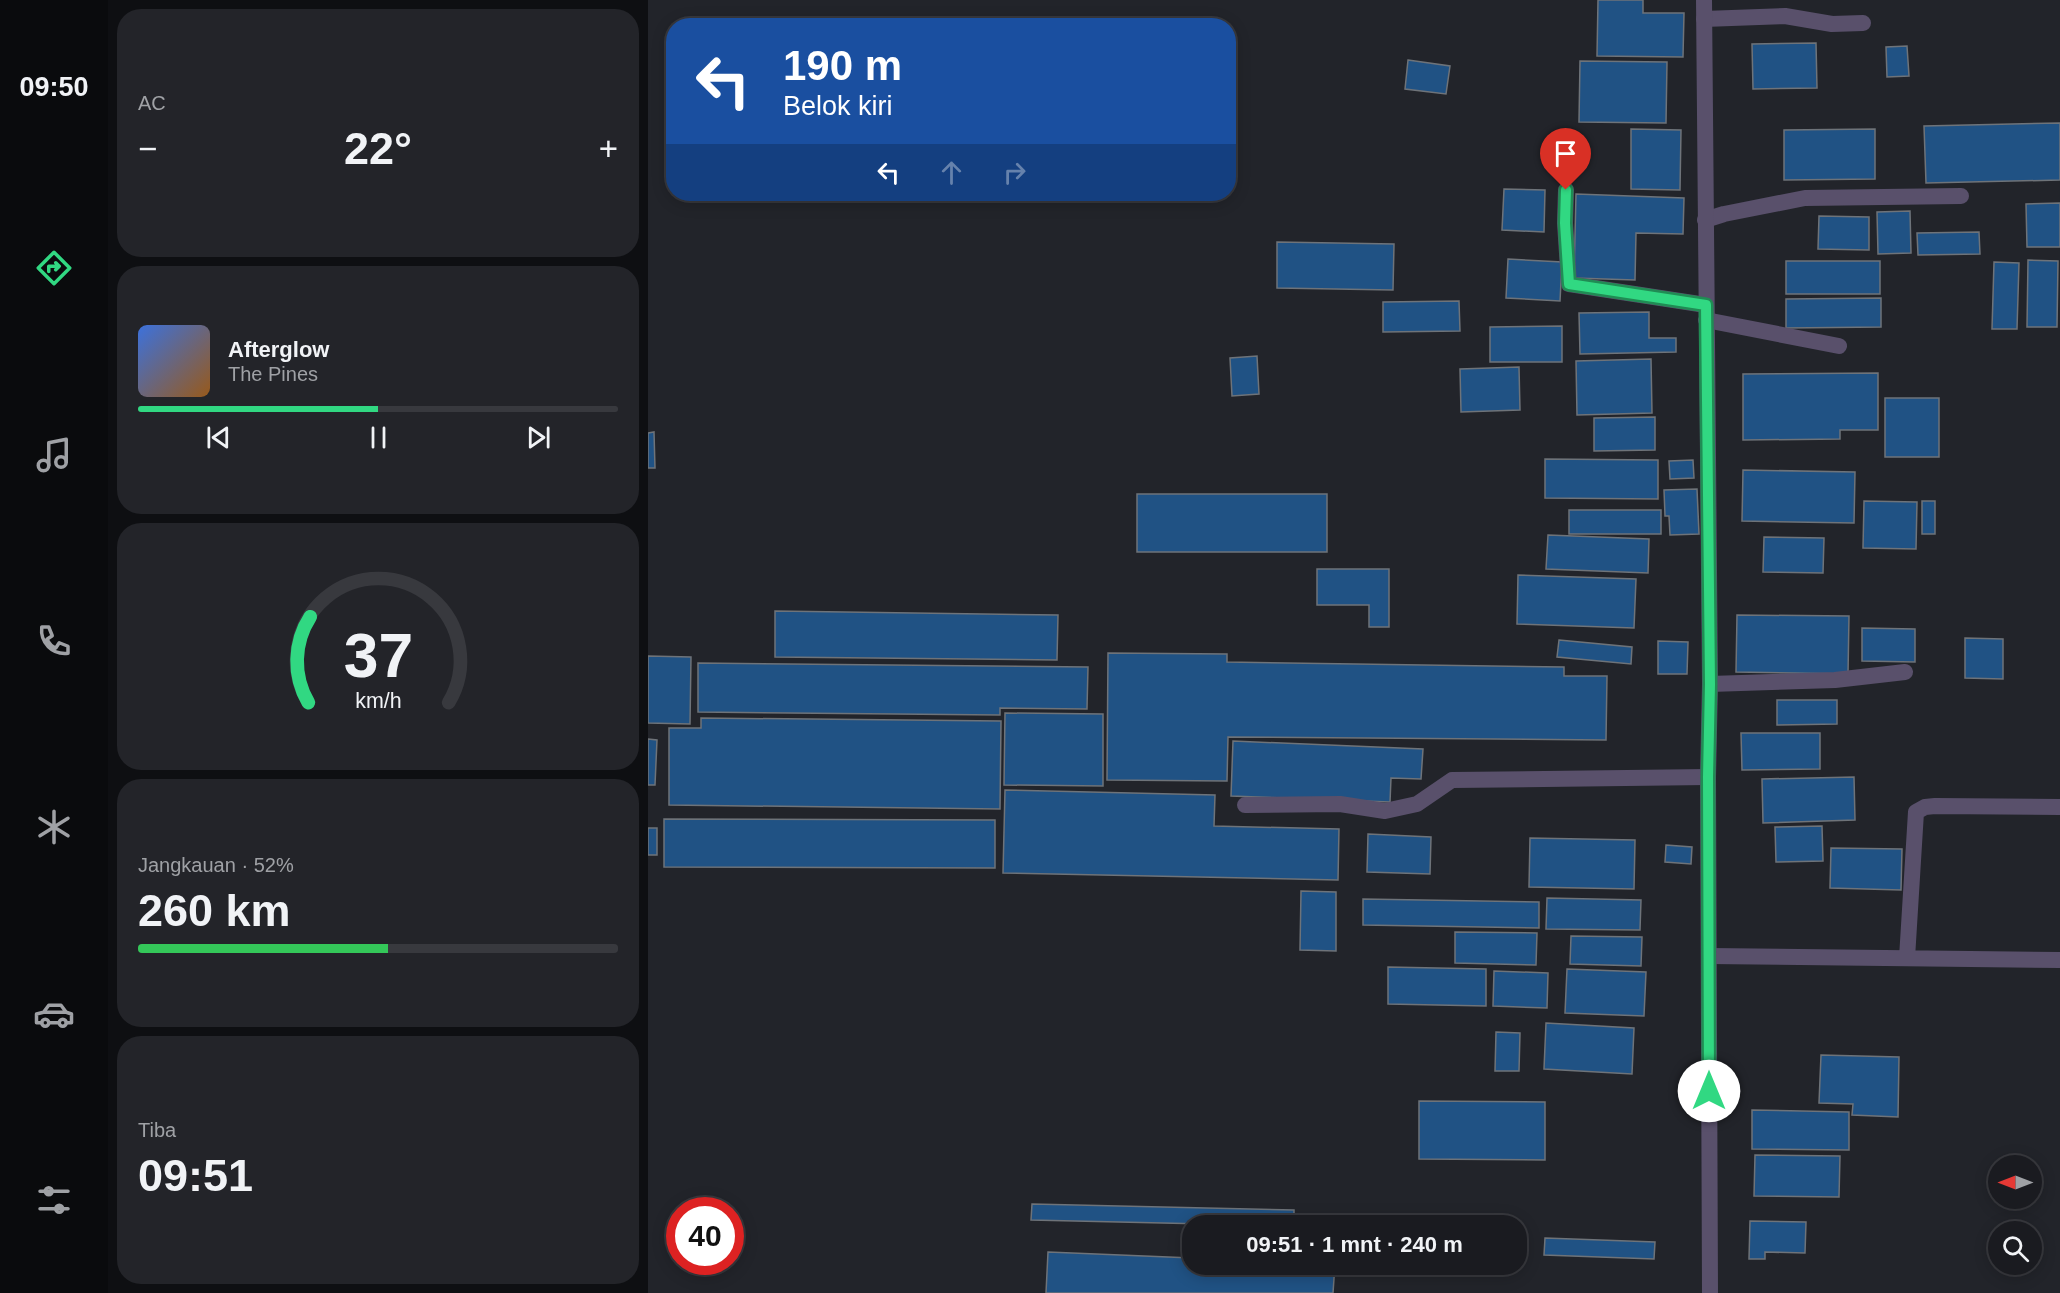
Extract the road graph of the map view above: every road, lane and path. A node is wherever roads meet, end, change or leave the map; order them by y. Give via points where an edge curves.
1 (1704, 0) edge
2 (1704, 19) junction
3 (1863, 23) dead end
4 (1566, 190) dead end
5 (1961, 196) dead end
6 (1705, 220) junction
7 (1706, 312) junction
8 (1839, 346) dead end
9 (1905, 672) dead end
10 (1710, 684) junction
11 (1708, 777) junction
12 (1245, 805) dead end
13 (2060, 807) edge
14 (1709, 956) junction
15 (1907, 958) junction
16 (2060, 960) edge
17 (1710, 1293) edge

1 - 2 street
2 - 3 street via 1785,16 1832,24
2 - 6 street
4 - 7 street via 1569,284
5 - 6 street via 1805,198
6 - 7 street
7 - 8 street
7 - 10 street
9 - 10 street via 1834,680
10 - 11 street
11 - 12 street via 1452,780 1417,804 1385,811 1340,804
11 - 14 street
13 - 15 street via 1935,806 1916,812
14 - 15 street
14 - 17 street
15 - 16 street

